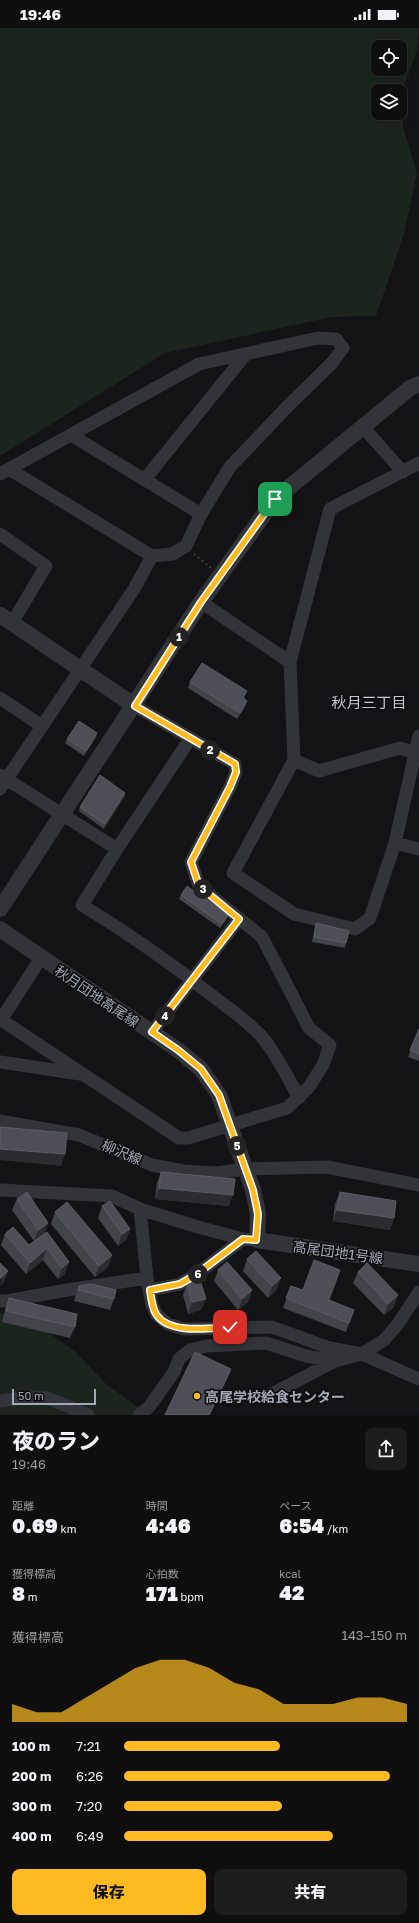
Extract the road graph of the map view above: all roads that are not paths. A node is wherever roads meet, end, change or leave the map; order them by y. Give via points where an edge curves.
1 (246, 354) junction
2 (419, 384) edge
3 (363, 427) junction
4 (71, 435) junction
5 (419, 463) edge
6 (4, 471) edge
7 (403, 472) junction
8 (145, 479) junction
9 (201, 514) junction
10 (0, 534) edge
11 (152, 556) junction
12 (201, 602) junction
13 (6, 619) edge
14 (290, 662) junction
15 (79, 670) junction
16 (0, 698) edge
17 (135, 706) junction
18 (42, 726) junction
19 (419, 736) edge
20 (190, 739) junction
21 (416, 753) edge
22 (294, 760) junction
23 (2, 781) edge
24 (413, 789) edge
25 (64, 814) junction
26 (395, 843) junction
27 (117, 849) junction
28 (419, 849) edge
29 (0, 910) edge
30 (239, 919) junction
31 (0, 929) edge
32 (41, 958) junction
33 (193, 980) junction
34 (0, 1020) edge
35 (152, 1032) junction
36 (0, 1062) edge
37 (84, 1074) junction
38 (299, 1098) junction
39 (0, 1122) edge
40 (229, 1124) junction
41 (245, 1170) junction
42 (419, 1185) edge
43 (0, 1190) edge
44 (140, 1209) junction
45 (250, 1239) junction
46 (419, 1264) edge
47 (148, 1284) junction
48 (419, 1292) edge
49 (0, 1301) edge
50 (362, 1354) junction
51 (335, 1361) junction
52 (419, 1379) edge
53 (270, 1395) dead end
54 (0, 1401) edge
55 (88, 1415) edge
56 (139, 1415) edge

1 - 4 street via 199,364
1 - 8 street
1 - 9 street via 318,338 336,339 343,348 332,363 230,466
2 - 3 street via 410,388
3 - 7 street
3 - 12 street via 275,499
4 - 6 street
4 - 8 street
5 - 7 street
6 - 11 street
7 - 14 street via 330,509
8 - 9 street
9 - 11 street via 186,546 172,554
10 - 13 street via 46,566
11 - 15 street via 134,589
12 - 14 street
12 - 17 street
13 - 15 street
14 - 22 street
15 - 17 street
15 - 18 street
16 - 18 street
17 - 20 street
17 - 25 street
18 - 23 street
19 - 21 street
20 - 27 street
20 - 30 street via 235,764 236,772 230,787 191,862 199,886
21 - 22 street via 400,748 319,771
21 - 24 street
22 - 26 street via 233,873 294,914 355,929 370,918
23 - 25 street
24 - 26 street
25 - 27 street
25 - 29 street
26 - 28 street
27 - 33 street via 82,905
30 - 33 street
30 - 38 street via 262,937 309,1028 330,1045 323,1065
31 - 32 street, 秋月団地高尾線
32 - 34 street
32 - 35 street, 秋月団地高尾線
33 - 35 street
33 - 38 street via 263,1038
34 - 37 street
35 - 40 street, 秋月団地高尾線 via 201,1069 219,1095
36 - 37 street
37 - 40 street via 179,1138 188,1138
38 - 40 street via 287,1108
39 - 41 street, 柳沢線 via 79,1135 152,1165 184,1172 217,1173
40 - 41 street, 秋月団地高尾線
41 - 42 street, 柳沢線 via 327,1167
41 - 45 street, 秋月団地高尾線 via 253,1190 258,1214
43 - 44 street via 112,1196
44 - 45 street via 198,1227
44 - 47 street
45 - 46 street, 高尾団地1号線
45 - 47 street via 180,1284
47 - 49 street via 67,1290
47 - 50 street via 152,1305 157,1315 168,1324 184,1329 272,1327 330,1348
48 - 50 street via 384,1340
50 - 51 street
50 - 52 street
51 - 53 street
51 - 56 street via 306,1356 266,1343 222,1345 190,1350 179,1359 174,1372 149,1407
54 - 55 street via 30,1397 48,1398

